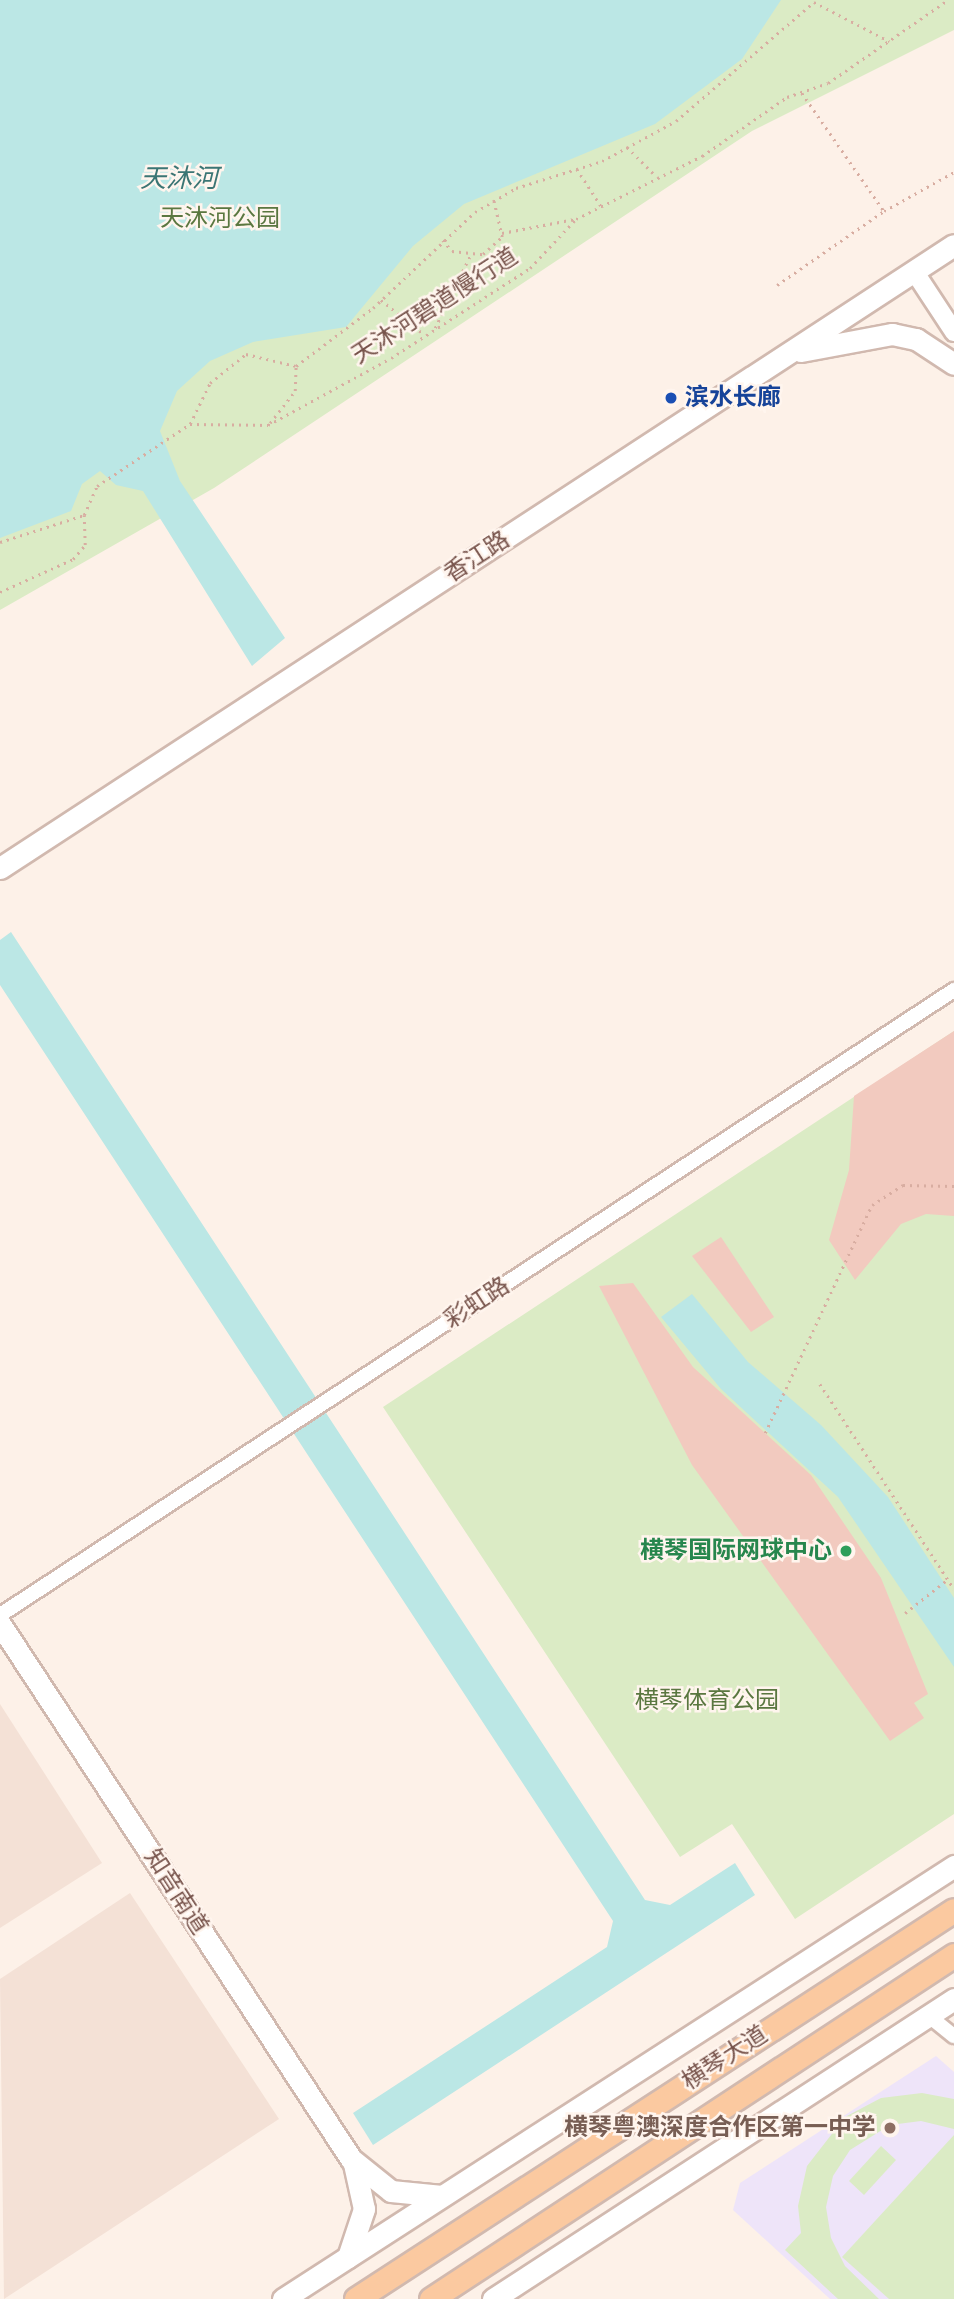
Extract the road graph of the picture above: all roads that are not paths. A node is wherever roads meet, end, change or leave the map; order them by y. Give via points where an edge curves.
1 (954, 245) edge
2 (914, 271) junction
3 (954, 332) edge
4 (785, 355) junction
5 (954, 364) edge
6 (0, 868) edge
7 (954, 990) edge
8 (0, 1615) edge
9 (0, 1624) edge
10 (954, 1866) edge
11 (954, 1903) edge
12 (954, 1910) edge
13 (934, 1922) junction
14 (954, 1955) edge
15 (954, 1999) edge
16 (929, 2015) junction
17 (954, 2036) edge
18 (351, 2159) junction
19 (445, 2196) junction
20 (348, 2257) junction
21 (283, 2299) edge
22 (356, 2299) edge
23 (431, 2299) edge
24 (493, 2299) edge

1 - 2 main road, 香江路
2 - 3 street
2 - 4 main road, 香江路
4 - 5 main road via 892,334 916,339
4 - 6 main road, 香江路
7 - 8 street, 彩虹路
9 - 18 main road, 知音南道
10 - 19 main road
11 - 13 main road
12 - 13 main road, 横琴大道
13 - 22 main road, 横琴大道
14 - 23 main road, 横琴大道
15 - 16 main road
16 - 17 street
16 - 24 main road
18 - 19 main road via 391,2191
18 - 20 main road via 364,2208
19 - 20 main road
20 - 21 main road

